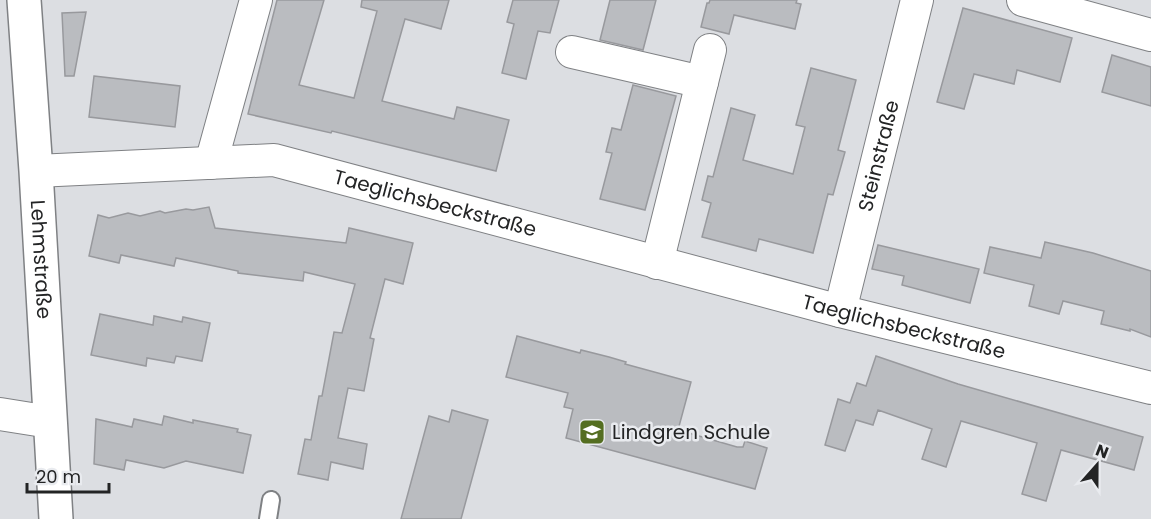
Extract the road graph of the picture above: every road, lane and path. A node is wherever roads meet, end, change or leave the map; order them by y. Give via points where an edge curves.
1 (24, 0) edge
2 (256, 0) edge
3 (916, 0) edge
4 (1023, 0) edge
5 (1151, 35) edge
6 (710, 50) dead end
7 (572, 52) dead end
8 (702, 82) junction
9 (211, 163) junction
10 (36, 171) junction
11 (657, 263) junction
12 (840, 311) junction
13 (1151, 388) edge
14 (0, 414) edge
15 (51, 422) junction
16 (271, 500) dead end
17 (56, 519) edge
18 (267, 519) edge

1 - 10 street, Lehmstraße
2 - 9 street
3 - 12 street, Steinstraße
4 - 5 street
6 - 8 street
7 - 8 street
8 - 11 street
9 - 10 street, Taeglichsbeckstraße
9 - 11 street, Taeglichsbeckstraße via 274,160
10 - 15 street, Lehmstraße
11 - 12 street, Taeglichsbeckstraße
12 - 13 street, Taeglichsbeckstraße
14 - 15 street
15 - 17 street, Lehmstraße
16 - 18 lane

